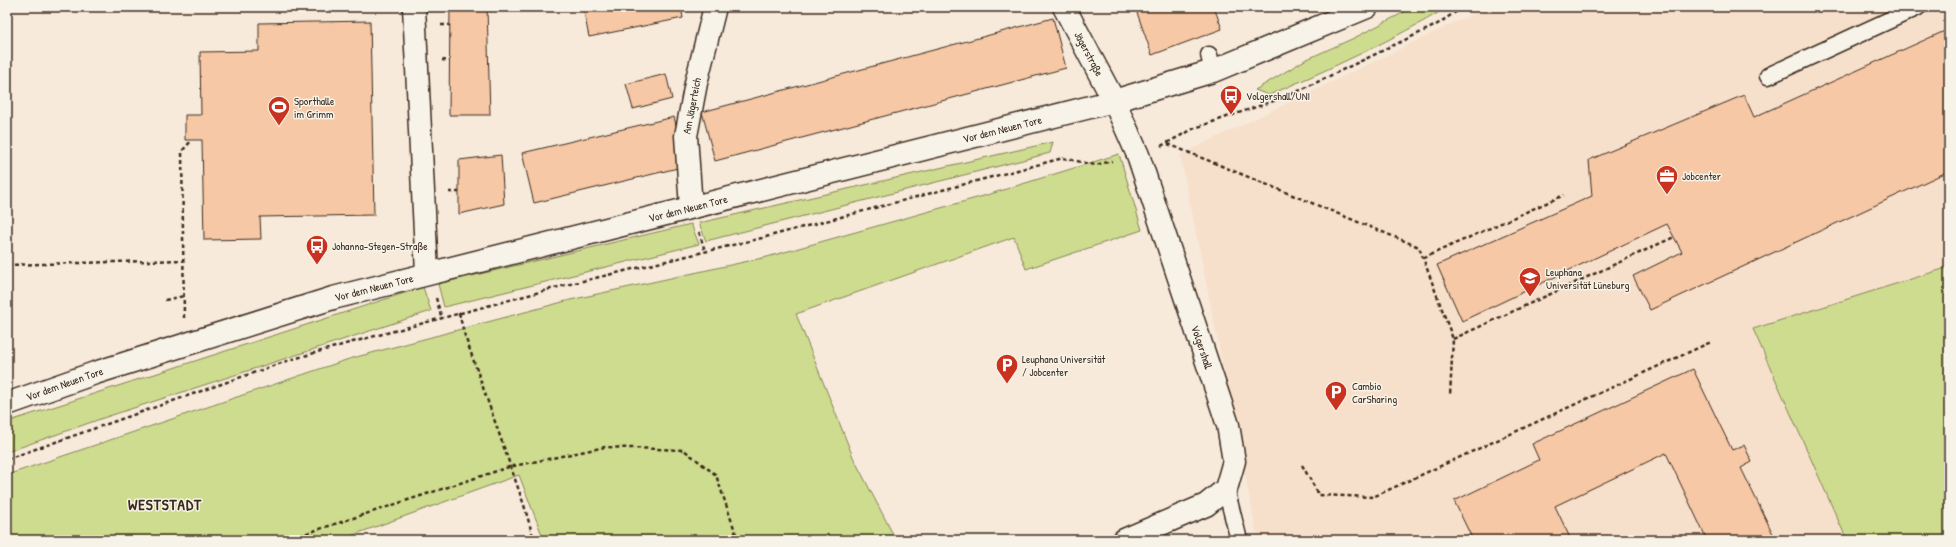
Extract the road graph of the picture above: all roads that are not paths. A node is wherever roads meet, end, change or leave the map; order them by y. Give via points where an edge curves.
1 (414, 7) edge
2 (715, 7) edge
3 (1064, 7) edge
4 (1367, 7) edge
5 (1918, 7) edge
6 (1768, 76) dead end
7 (1114, 101) junction
8 (691, 207) junction
9 (427, 273) junction
10 (7, 404) edge
11 (1226, 489) junction
12 (1124, 540) edge
13 (1239, 540) edge

1 - 9 main road
2 - 8 main road, Am Jägerteich via 696,82 686,136
3 - 7 main road, Jägerstraße
4 - 7 main road, Vor dem Neuen Tore
5 - 6 lane
7 - 8 main road, Vor dem Neuen Tore
7 - 11 main road, Volgershall via 1138,155 1228,425 1234,461
8 - 9 main road, Vor dem Neuen Tore
9 - 10 main road, Vor dem Neuen Tore via 333,298 95,373
11 - 12 main road via 1206,505
11 - 13 lane

